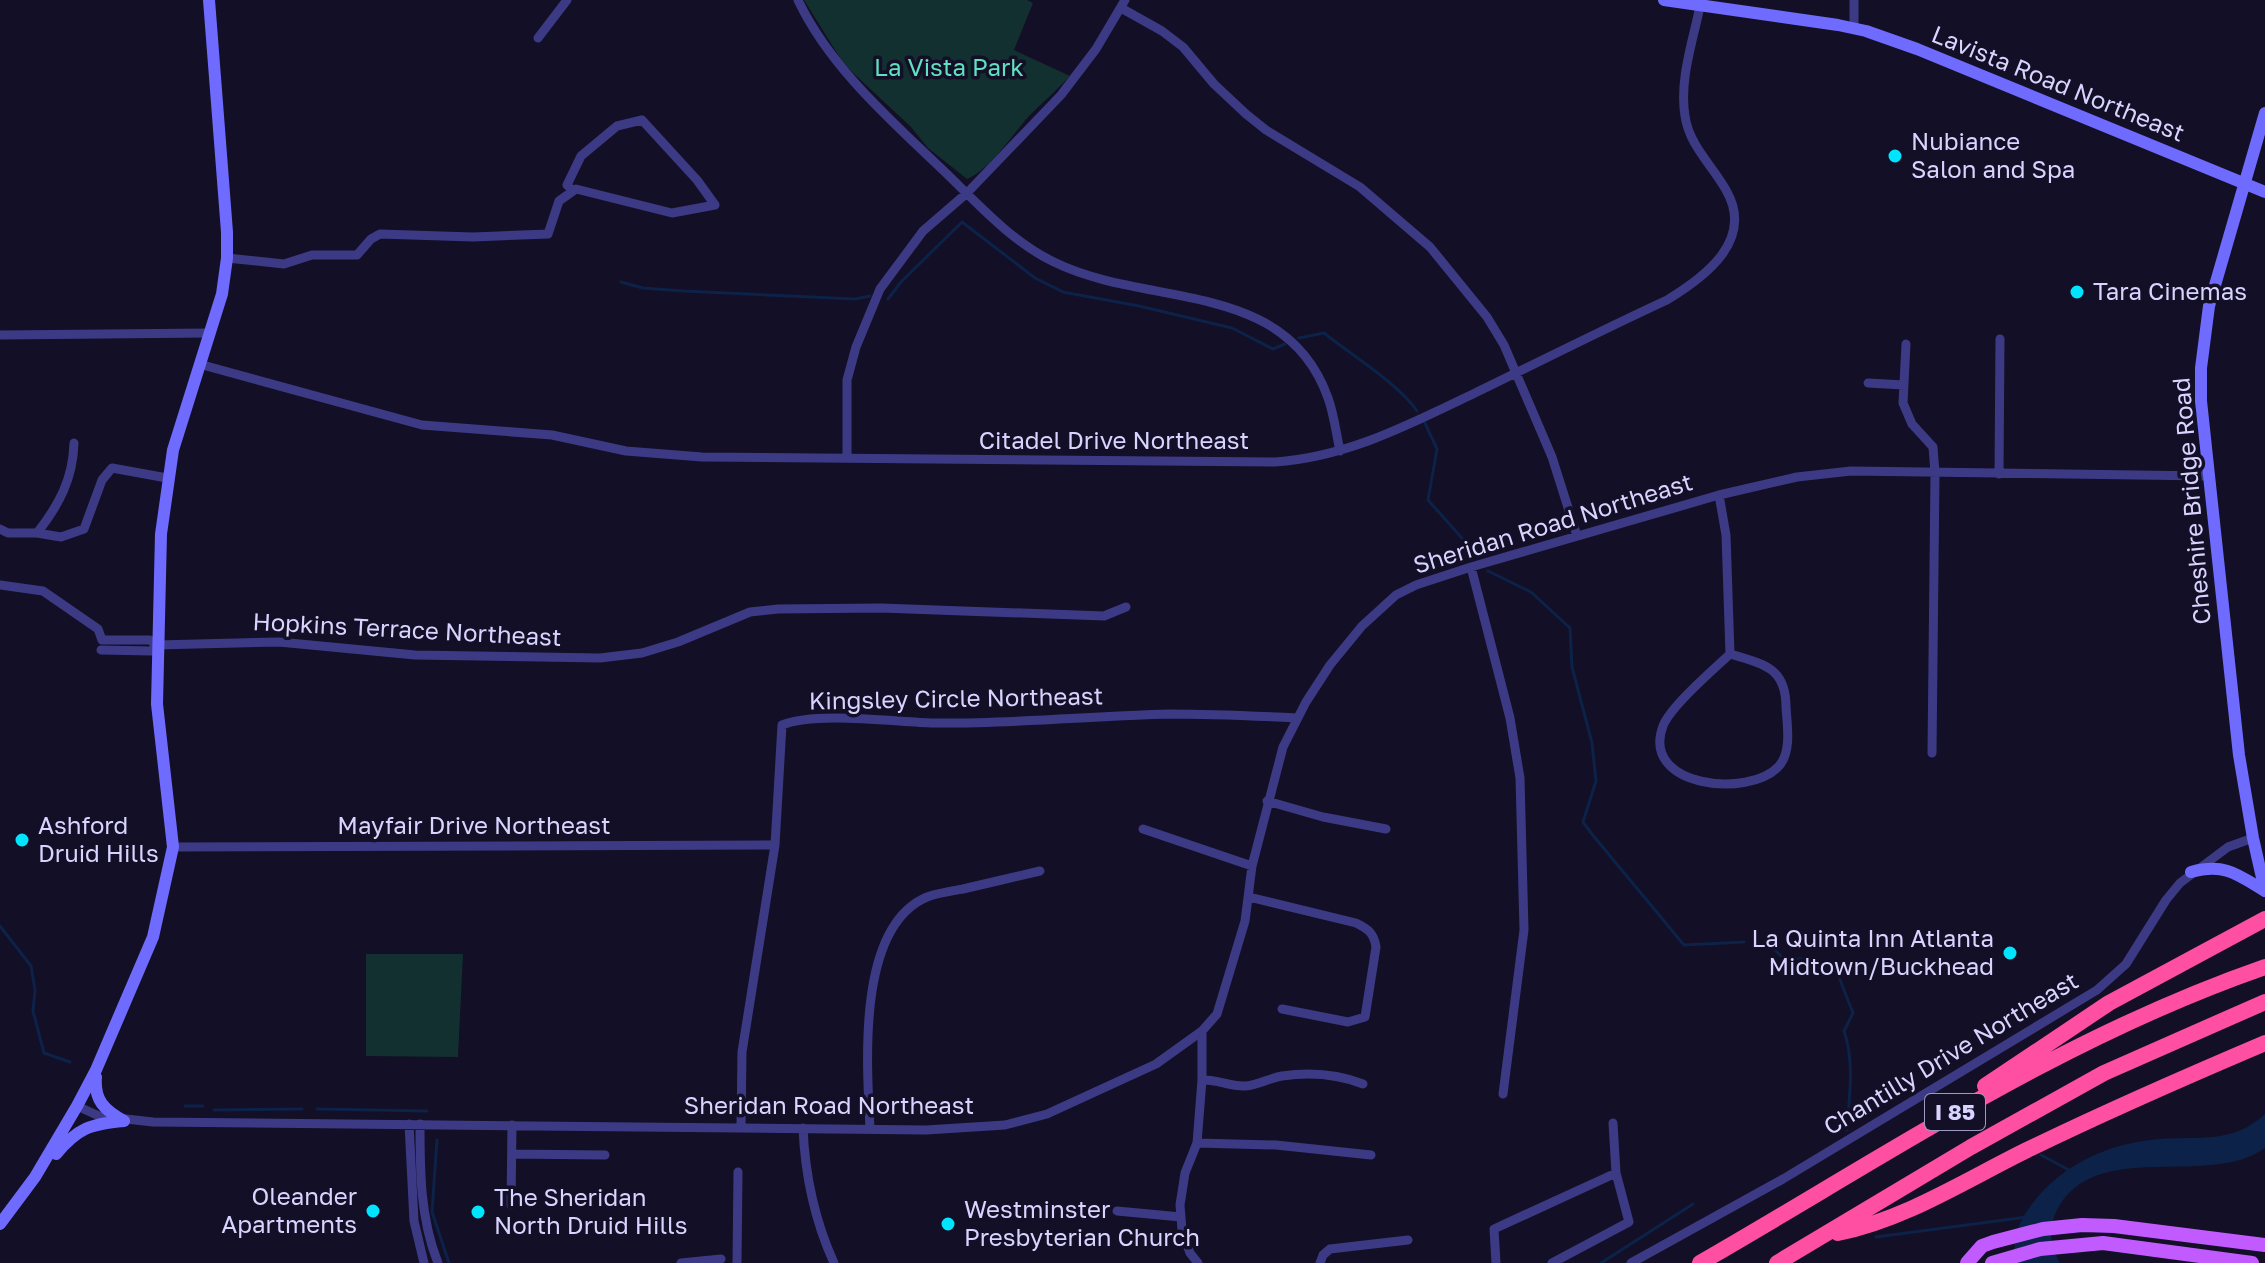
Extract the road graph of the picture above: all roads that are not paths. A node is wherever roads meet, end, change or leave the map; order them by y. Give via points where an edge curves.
1 (209, 0) edge
2 (567, 0) edge
3 (798, 0) edge
4 (1664, 0) edge
5 (1854, 0) edge
6 (1123, 4) edge
7 (1700, 6) junction
8 (1854, 29) junction
9 (538, 38) dead end
10 (2265, 113) edge
11 (2244, 184) junction
12 (573, 191) junction
13 (2265, 192) edge
14 (967, 193) junction
15 (227, 258) junction
16 (209, 333) junction
17 (0, 335) edge
18 (2000, 339) dead end
19 (1906, 344) dead end
20 (199, 364) junction
21 (1516, 374) junction
22 (1868, 383) dead end
23 (1904, 385) junction
24 (74, 443) dead end
25 (1340, 451) junction
26 (847, 457) junction
27 (1935, 473) junction
28 (1999, 474) junction
29 (2208, 476) junction
30 (167, 478) junction
31 (1719, 495) junction
32 (0, 529) edge
33 (37, 533) junction
34 (1577, 536) junction
35 (1471, 567) junction
36 (0, 585) edge
37 (1126, 607) dead end
38 (157, 645) junction
39 (1730, 654) junction
40 (1297, 718) junction
41 (1932, 753) dead end
42 (1267, 801) junction
43 (1143, 829) dead end
44 (1386, 829) dead end
45 (2253, 838) junction
46 (775, 845) junction
47 (173, 847) junction
48 (1252, 866) junction
49 (1040, 871) dead end
50 (2191, 872) junction
51 (2265, 891) edge
52 (1249, 897) junction
53 (2265, 919) edge
54 (2264, 967) edge
55 (2265, 1002) edge
56 (1282, 1009) dead end
57 (1202, 1031) junction
58 (2265, 1043) edge
59 (96, 1070) junction
60 (1202, 1080) junction
61 (1363, 1084) dead end
62 (1503, 1094) dead end
63 (77, 1106) junction
64 (1946, 1118) junction
65 (124, 1121) junction
66 (1613, 1123) dead end
67 (409, 1124) junction
68 (420, 1124) junction
69 (512, 1125) junction
70 (741, 1127) junction
71 (803, 1128) junction
72 (870, 1129) junction
73 (1197, 1143) junction
74 (512, 1154) junction
75 (605, 1155) dead end
76 (1371, 1155) dead end
77 (738, 1172) dead end
78 (1616, 1173) junction
79 (35, 1177) junction
80 (511, 1205) dead end
81 (1117, 1211) dead end
82 (1181, 1217) junction
83 (0, 1224) edge
84 (1825, 1235) junction
85 (2196, 1237) junction
86 (1408, 1240) dead end
87 (2265, 1248) edge
88 (721, 1259) dead end
89 (710, 1261) edge
90 (1973, 1262) edge
91 (1995, 1262) edge
92 (2218, 1262) edge
93 (424, 1263) edge
94 (438, 1263) edge
95 (681, 1263) edge
96 (737, 1263) edge
97 (834, 1263) edge
98 (1198, 1263) edge
99 (1320, 1263) edge
100 (1496, 1263) edge
101 (1552, 1263) edge
102 (1631, 1263) edge
103 (1700, 1263) edge
104 (1777, 1263) edge
105 (2249, 1263) edge

1 - 15 main road
2 - 9 street
3 - 14 street via 825,47 858,85
4 - 7 main road, Lavista Road Northeast
5 - 8 street
6 - 14 street via 1071,83
6 - 21 street via 1183,47 1223,93 1266,130 1360,187 1430,247 1487,317
7 - 8 main road, Lavista Road Northeast
7 - 21 street, Citadel Drive Northeast via 1684,88 1685,117 1731,201 1735,219 1730,243 1713,265 1667,300
8 - 11 main road, Lavista Road Northeast via 1917,49
10 - 11 main road, Cheshire Bridge Road
11 - 13 main road, Lavista Road Northeast
11 - 29 main road, Cheshire Bridge Road via 2204,336 2201,401
12 - 12 street via 672,213 715,205 642,120 617,126 581,156 567,185
12 - 15 street via 559,201 548,234 380,234 357,255 312,255 284,264
14 - 25 street via 1017,239 1054,263 1240,311 1276,327 1317,373
14 - 26 street via 923,231 880,289 847,380
15 - 16 main road
16 - 17 street
16 - 20 main road
18 - 28 street
19 - 23 street
20 - 26 street, Citadel Drive Northeast via 422,425 552,435 626,451 702,457
20 - 30 main road
21 - 25 street, Citadel Drive Northeast via 1391,434
21 - 34 street via 1552,457
22 - 23 street
23 - 27 street via 1903,403 1912,424 1933,447
24 - 33 street via 65,492
25 - 26 street, Citadel Drive Northeast via 1275,462
27 - 28 street, Sheridan Road Northeast
27 - 31 street, Sheridan Road Northeast via 1835,472
27 - 41 street
28 - 29 street, Sheridan Road Northeast
29 - 45 main road, Cheshire Bridge Road
30 - 33 street via 112,468 102,480 84,529 61,537
30 - 38 main road
31 - 34 street, Sheridan Road Northeast
31 - 39 street via 1726,535
32 - 33 street
34 - 35 street, Sheridan Road Northeast
35 - 40 street, Sheridan Road Northeast via 1396,595 1330,665
35 - 62 street via 1520,778 1524,930
36 - 38 street, Hopkins Terrace Northeast via 43,591 98,629 101,645 150,640
37 - 38 street, Hopkins Terrace Northeast via 1104,616 881,608 750,612 678,642 600,658 415,655 279,642
38 - 47 main road via 157,704
39 - 39 street via 1662,727 1663,757 1684,777 1754,781 1785,758 1783,684 1766,665
40 - 42 street, Sheridan Road Northeast
40 - 46 street, Kingsley Circle Northeast via 1170,714 1049,721 792,721 781,731
42 - 44 street
42 - 48 street, Sheridan Road Northeast
43 - 48 street
45 - 50 street, Chantilly Drive Northeast via 2228,847
45 - 51 main road, Cheshire Bridge Road
46 - 47 street, Mayfair Drive Northeast
46 - 70 street, Kingsley Circle Northeast via 742,1052
47 - 59 main road via 153,937
48 - 52 street, Sheridan Road Northeast
49 - 72 street via 928,897 894,923 878,963 869,1020
50 - 51 main road via 2227,869
50 - 102 street, Chantilly Drive Northeast via 2166,900 2126,964 2097,990 1783,1179
52 - 56 street via 1356,923 1374,936 1365,1017 1348,1022
52 - 57 street, Sheridan Road Northeast via 1217,1014
53 - 64 highway via 2109,1003 2000,1074
54 - 64 highway, I 85 via 2131,1019
55 - 84 highway, I 85 via 2104,1073
57 - 60 street
57 - 72 street, Sheridan Road Northeast via 1156,1064 1047,1114 958,1129
58 - 84 highway via 2116,1107 1865,1227
59 - 63 main road
59 - 65 main road via 99,1101
60 - 61 street via 1250,1086 1313,1074
60 - 73 street
63 - 65 street, Sheridan Road Northeast
63 - 79 main road
64 - 103 highway, I 85
65 - 67 street, Sheridan Road Northeast
65 - 79 main road via 92,1124 74,1133
66 - 78 street
67 - 68 street, Sheridan Road Northeast
67 - 93 street via 414,1221
68 - 69 street, Sheridan Road Northeast
68 - 94 street via 421,1186
69 - 70 street, Sheridan Road Northeast
69 - 74 street
70 - 71 street, Sheridan Road Northeast
71 - 72 street, Sheridan Road Northeast
71 - 97 street via 816,1220
73 - 76 street
73 - 82 street via 1185,1173
74 - 75 street
74 - 80 street
77 - 96 street
78 - 100 street via 1494,1229
78 - 101 street via 1629,1222
79 - 83 main road
81 - 82 street
82 - 98 street via 1190,1253
84 - 104 highway, I 85
85 - 87 main road
85 - 90 main road via 2103,1225 2062,1226 1982,1246
85 - 92 main road via 2213,1247
86 - 99 street via 1330,1249
87 - 92 main road via 2228,1250
88 - 89 street
89 - 95 street
91 - 92 main road via 2040,1249 2103,1243
92 - 105 main road

